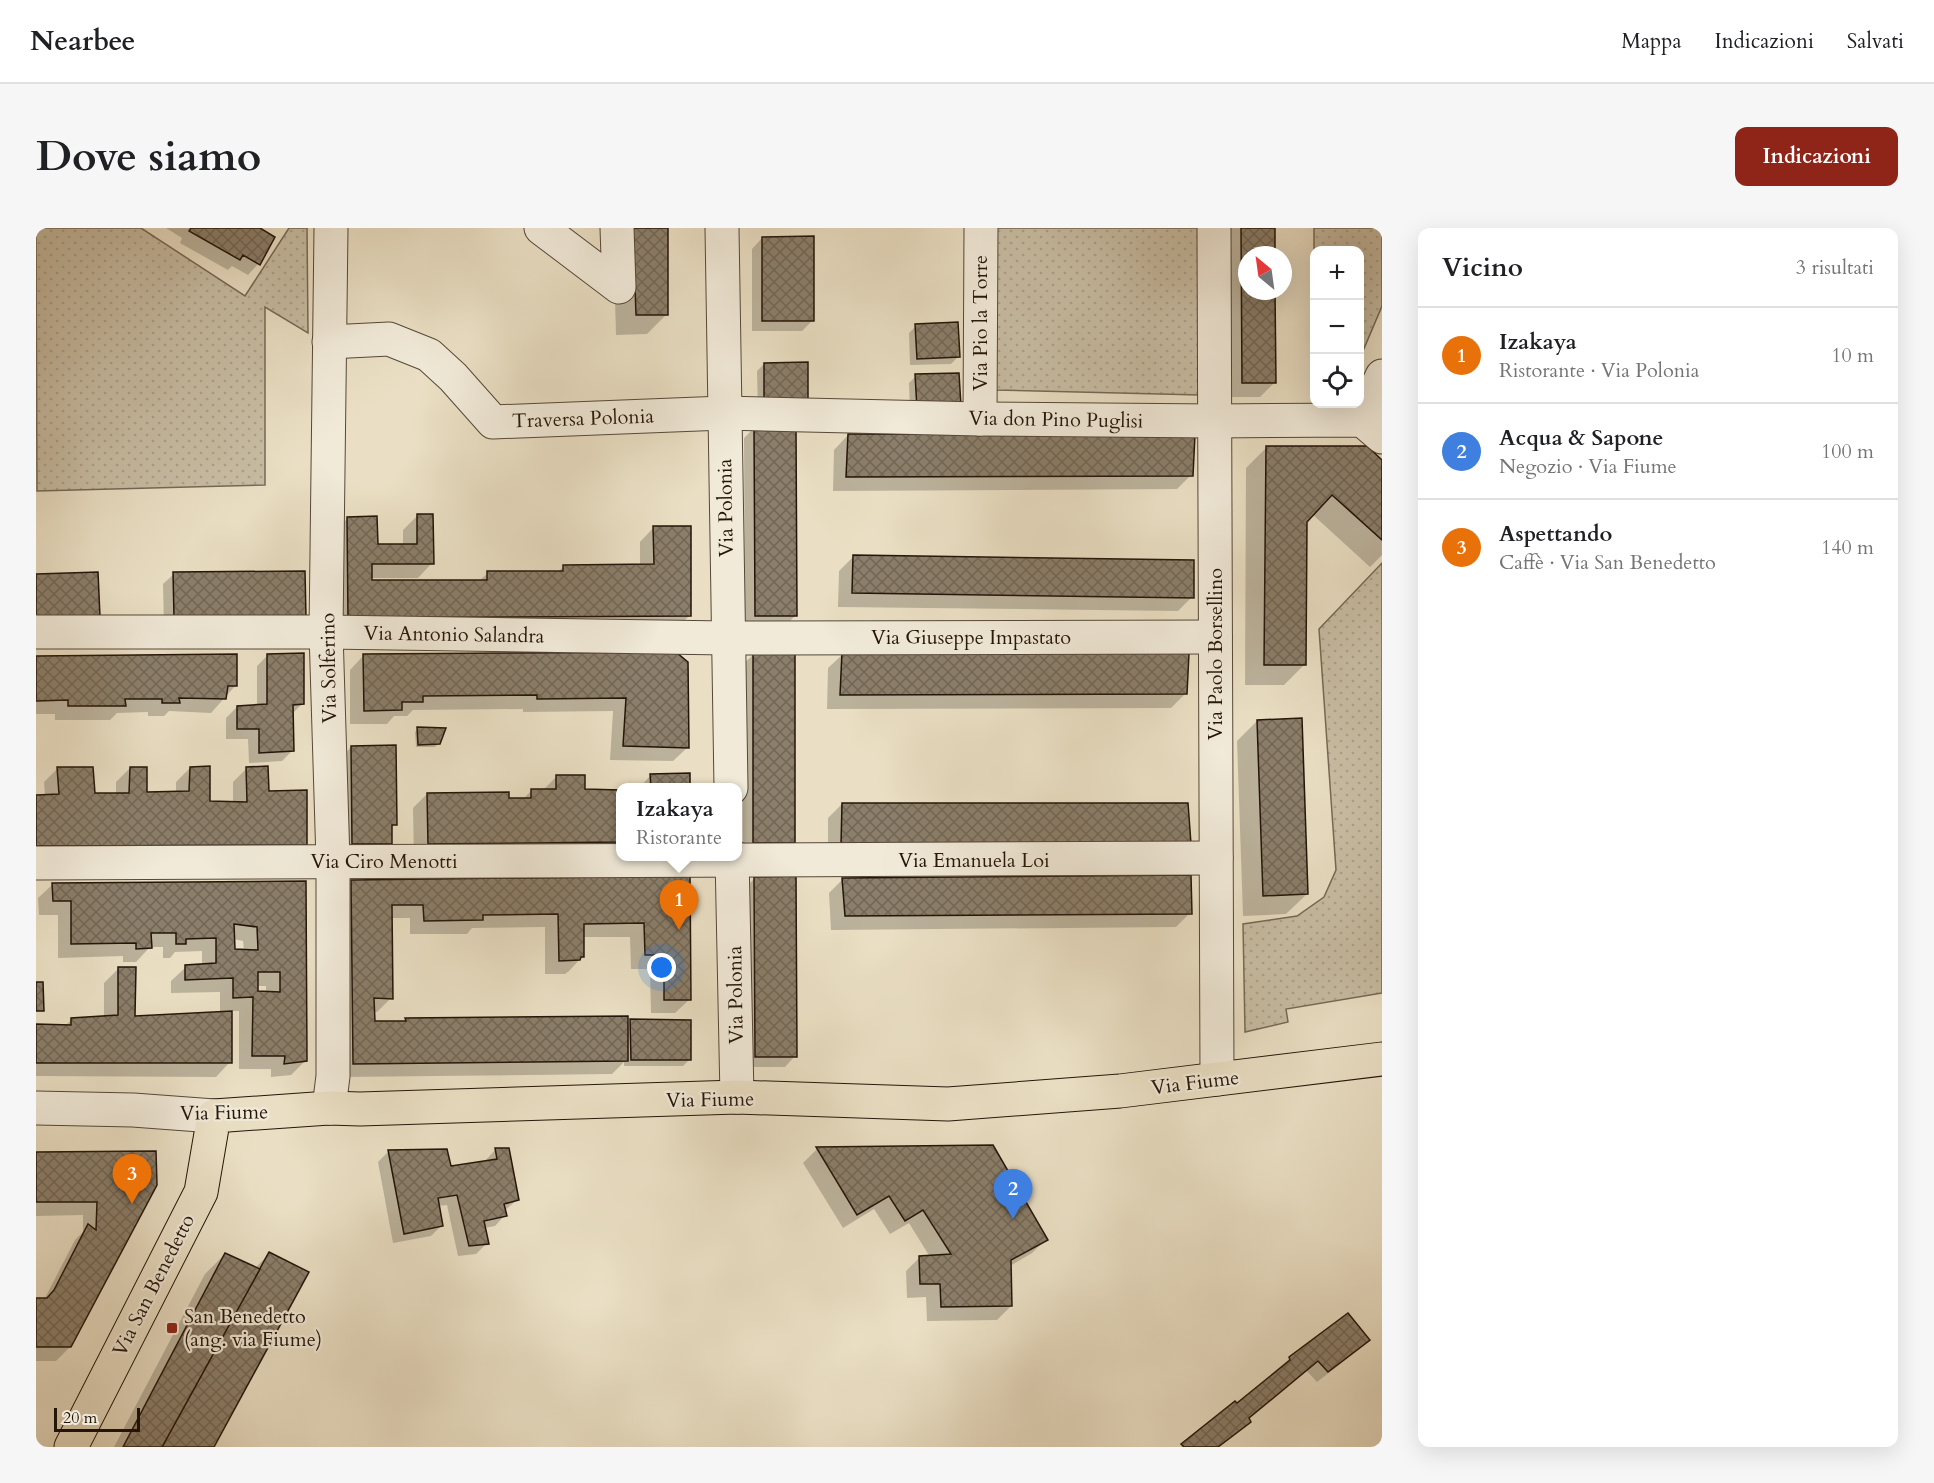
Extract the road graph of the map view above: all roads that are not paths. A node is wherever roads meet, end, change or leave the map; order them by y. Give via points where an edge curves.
1 (331, 228) edge
2 (541, 228) edge
3 (617, 228) edge
4 (722, 228) edge
5 (981, 228) edge
6 (1214, 228) edge
7 (329, 342) junction
8 (1382, 376) edge
9 (724, 413) junction
10 (980, 419) junction
11 (1214, 421) junction
12 (1372, 428) edge
13 (36, 632) edge
14 (326, 632) junction
15 (1215, 637) junction
16 (727, 638) junction
17 (731, 783) edge
18 (1216, 858) junction
19 (742, 859) edge
20 (616, 860) edge
21 (333, 861) junction
22 (732, 861) edge
23 (36, 863) edge
24 (1382, 1059) edge
25 (1217, 1079) junction
26 (737, 1097) junction
27 (36, 1108) edge
28 (329, 1108) junction
29 (214, 1116) junction
30 (70, 1447) edge

1 - 7 street, Via Solferino
2 - 3 street via 619,287
4 - 9 street, Via Polonia
5 - 10 street, Via Pio la Torre
6 - 11 street, Via Paolo Borsellino
7 - 9 street, Traversa Polonia via 389,339 429,355 493,422
7 - 14 street, Via Solferino
8 - 12 street
9 - 10 street, Via don Pino Puglisi
9 - 16 street, Via Polonia
10 - 11 street, Via don Pino Puglisi
11 - 12 street, Via don Pino Puglisi
11 - 15 street, Via Paolo Borsellino
13 - 14 street, Via Antonio Salandra
14 - 16 street, Via Antonio Salandra
14 - 21 street, Via Solferino
15 - 16 street, Via Giuseppe Impastato
15 - 18 street, Via Paolo Borsellino
16 - 17 street, Via Polonia
18 - 19 street, Via Emanuela Loi
18 - 25 street, Via Paolo Borsellino
20 - 21 street, Via Ciro Menotti
21 - 23 street, Via Ciro Menotti
21 - 28 street, Via Solferino via 333,1076
22 - 26 street, Via Polonia
24 - 25 main road, Via Fiume
25 - 26 main road, Via Fiume via 948,1104
26 - 28 main road, Via Fiume
27 - 29 street, Via Fiume
28 - 29 main road, Via Fiume
29 - 30 main road, Via San Benedetto via 201,1192

